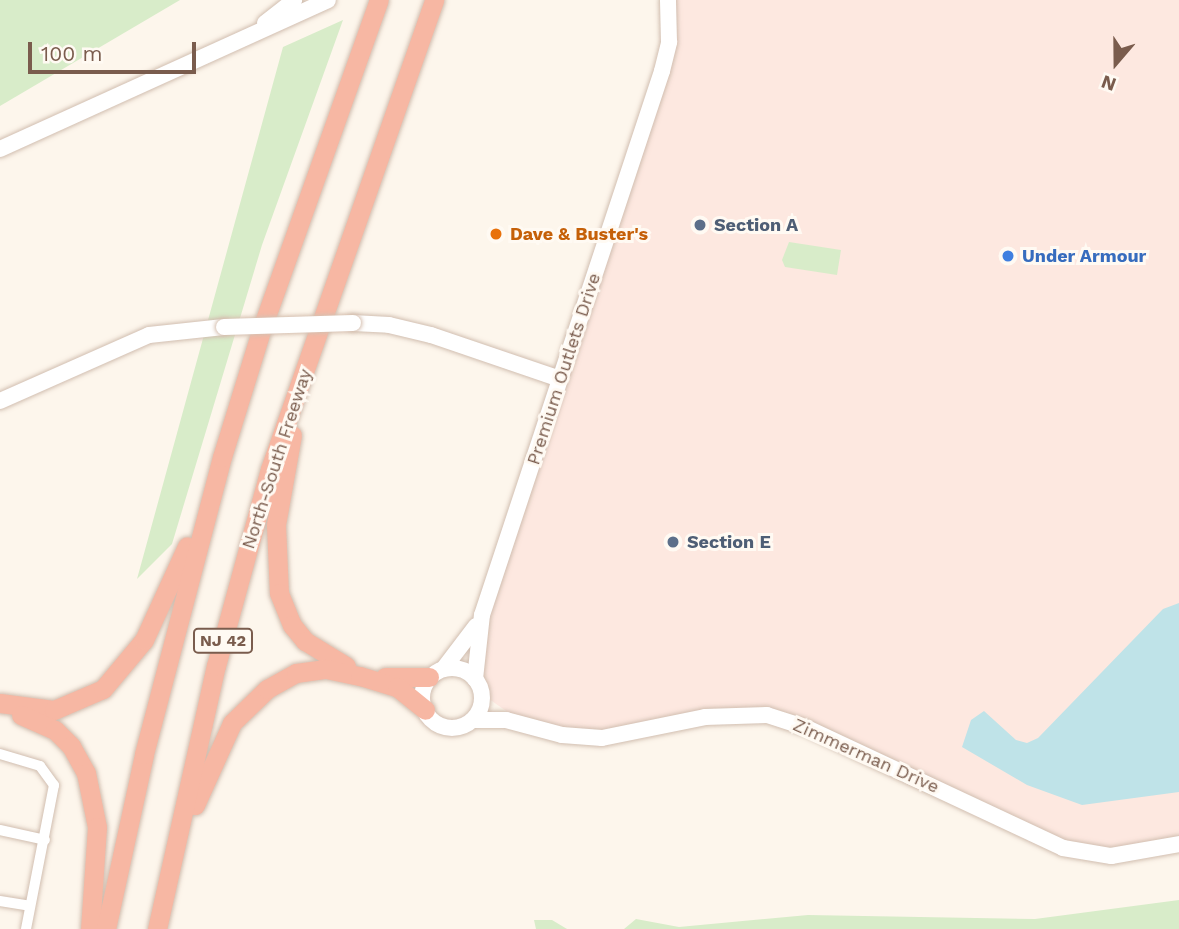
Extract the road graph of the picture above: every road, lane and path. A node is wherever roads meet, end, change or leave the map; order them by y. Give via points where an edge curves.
1 (294, 0) edge
2 (379, 0) edge
3 (434, 0) edge
4 (668, 0) edge
5 (323, 1) edge
6 (248, 37) junction
7 (0, 149) edge
8 (303, 375) junction
9 (560, 379) junction
10 (0, 401) edge
11 (222, 457) junction
12 (482, 615) junction
13 (436, 673) junction
14 (478, 687) junction
15 (0, 702) edge
16 (0, 709) edge
17 (425, 710) junction
18 (473, 720) junction
19 (542, 729) junction
20 (0, 754) edge
21 (0, 830) edge
22 (45, 840) junction
23 (1179, 844) edge
24 (0, 901) edge
25 (30, 906) junction
26 (159, 921) edge
27 (26, 929) edge
28 (90, 929) edge
29 (106, 929) edge

1 - 6 street
2 - 11 highway, NJ 42 via 262,328
3 - 8 highway, North-South Freeway / NJ 42
4 - 9 street, Premium Outlets Drive via 669,42 662,71
5 - 6 street
6 - 7 street
8 - 13 highway via 275,547 277,580 288,617 305,641 341,665 394,679
8 - 26 highway, North-South Freeway / NJ 42 via 270,469 216,666
9 - 10 street, bridge via 389,325 224,327 149,335
9 - 12 street, Premium Outlets Drive
11 - 15 highway via 167,597 125,668 103,689 64,708 37,710
11 - 29 highway, NJ 42 via 144,754
12 - 13 street, Premium Outlets Drive via 458,655
12 - 14 street, Premium Outlets Drive
13 - 14 street via 463,669
13 - 17 street via 422,693
14 - 18 street
14 - 19 street, Zimmerman Drive via 503,711
16 - 28 highway via 55,730 71,746 86,773 97,827
17 - 18 street via 447,727
17 - 26 highway via 397,687 326,669 296,674 267,689 232,723 219,746
18 - 19 street, Zimmerman Drive via 493,718
19 - 23 street, Zimmerman Drive via 602,738 705,717 767,715 807,728 1063,848 1111,856
20 - 22 street via 28,760 49,774 54,796
21 - 22 street
22 - 25 street
24 - 25 street
25 - 27 street

